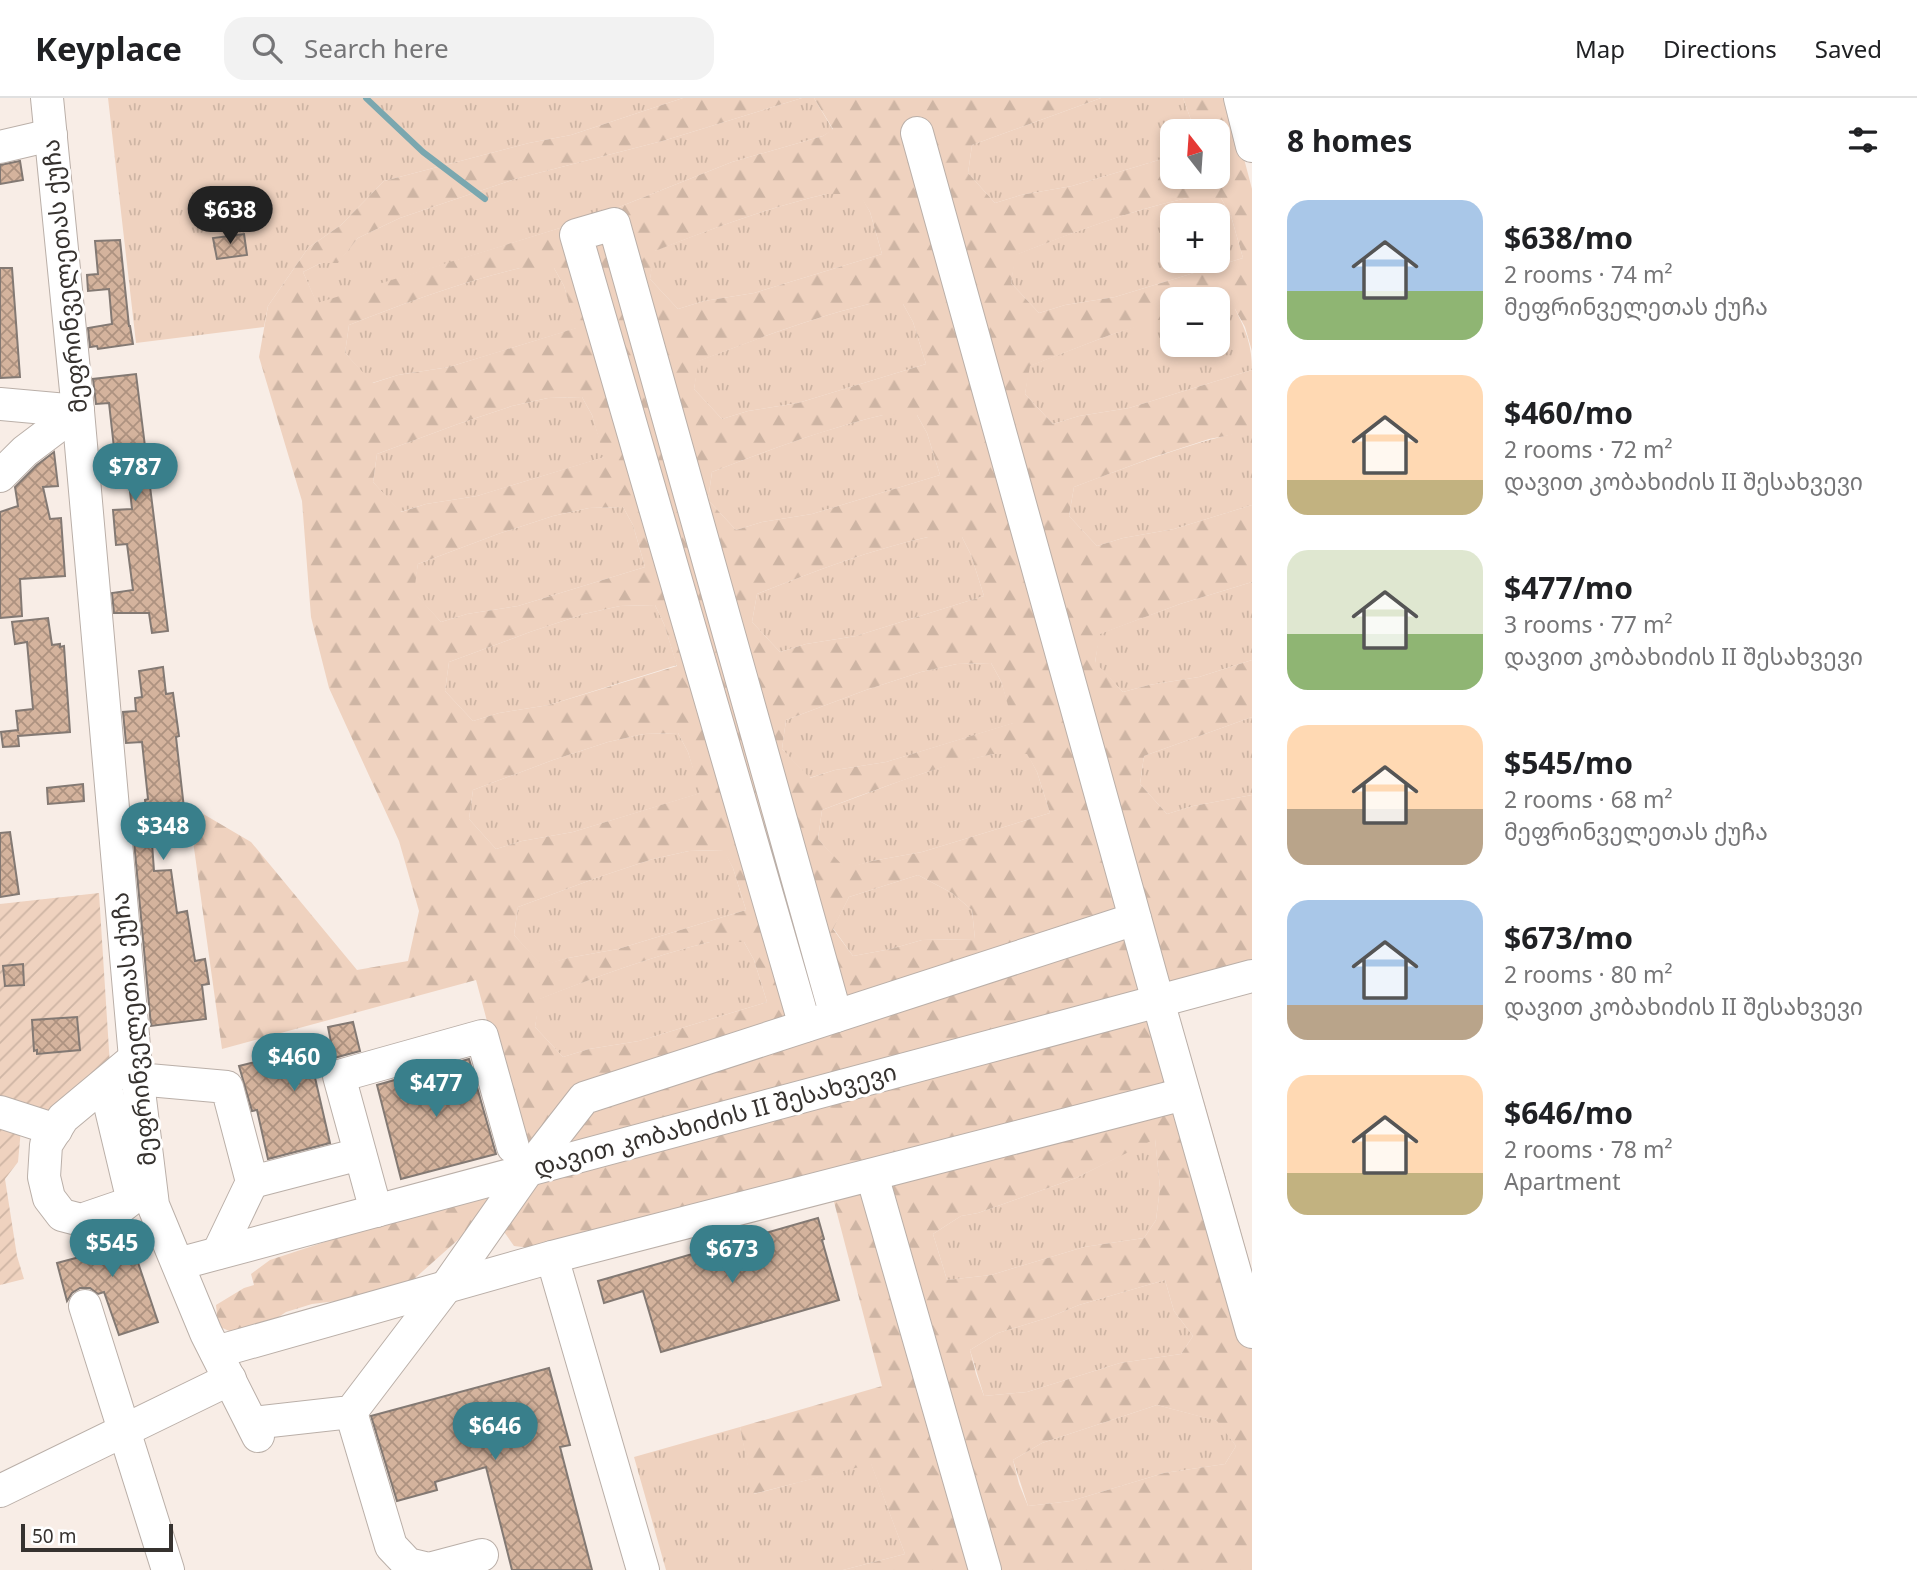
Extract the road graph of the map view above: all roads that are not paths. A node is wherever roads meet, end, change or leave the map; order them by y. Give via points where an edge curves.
1 (47, 98) edge
2 (1240, 98) edge
3 (917, 132) dead end
4 (51, 135) junction
5 (1252, 146) edge
6 (0, 147) edge
7 (0, 404) edge
8 (78, 411) junction
9 (0, 476) edge
10 (1135, 919) junction
11 (1252, 976) edge
12 (1158, 1001) junction
13 (836, 1016) junction
14 (805, 1026) junction
15 (136, 1068) junction
16 (105, 1084) junction
17 (1184, 1094) junction
18 (0, 1112) edge
19 (56, 1130) junction
20 (360, 1154) junction
21 (520, 1159) junction
22 (872, 1175) junction
23 (252, 1182) junction
24 (376, 1211) junction
25 (218, 1254) junction
26 (552, 1257) junction
27 (178, 1264) junction
28 (446, 1287) junction
29 (85, 1306) dead end
30 (1252, 1332) edge
31 (223, 1366) junction
32 (351, 1412) junction
33 (123, 1431) junction
34 (0, 1491) edge
35 (482, 1555) dead end
36 (169, 1570) edge
37 (643, 1570) edge
38 (985, 1570) edge

1 - 4 street, მეფრინველეთას ქუჩა
2 - 5 street
3 - 10 street
4 - 6 street
4 - 8 street, მეფრინველეთას ქუჩა
7 - 8 street
8 - 9 street
8 - 15 street, მეფრინველეთას ქუჩა
10 - 12 street
10 - 13 street
11 - 12 street, დავით კობახიძის II შესახვევი
12 - 17 street
12 - 21 street, დავით კობახიძის II შესახვევი
13 - 14 street
13 - 14 street via 614,225 576,236
14 - 21 street via 584,1098
15 - 16 street
15 - 23 street via 227,1087
15 - 27 street, მეფრინველეთას ქუჩა via 153,1205
16 - 19 street via 63,1118
16 - 19 street via 131,1199 81,1220 62,1215 49,1198 44,1177 46,1145
17 - 22 street
17 - 30 street
18 - 19 street
20 - 21 street via 339,1076 482,1036
20 - 23 street
20 - 24 street
21 - 24 street, დავით კობახიძის II შესახვევი
21 - 28 street
22 - 26 street
22 - 38 street
23 - 25 street
24 - 25 street, დავით კობახიძის II შესახვევი
25 - 27 street, დავით კობახიძის II შესახვევი
26 - 28 street
26 - 37 street
27 - 31 street, მეფრინველეთას ქუჩა
28 - 31 street
28 - 32 street
29 - 33 street
31 - 32 street, მეფრინველეთას ქუჩა via 255,1430
31 - 33 street
32 - 35 street via 391,1546 408,1564 429,1569
33 - 34 street
33 - 36 street

